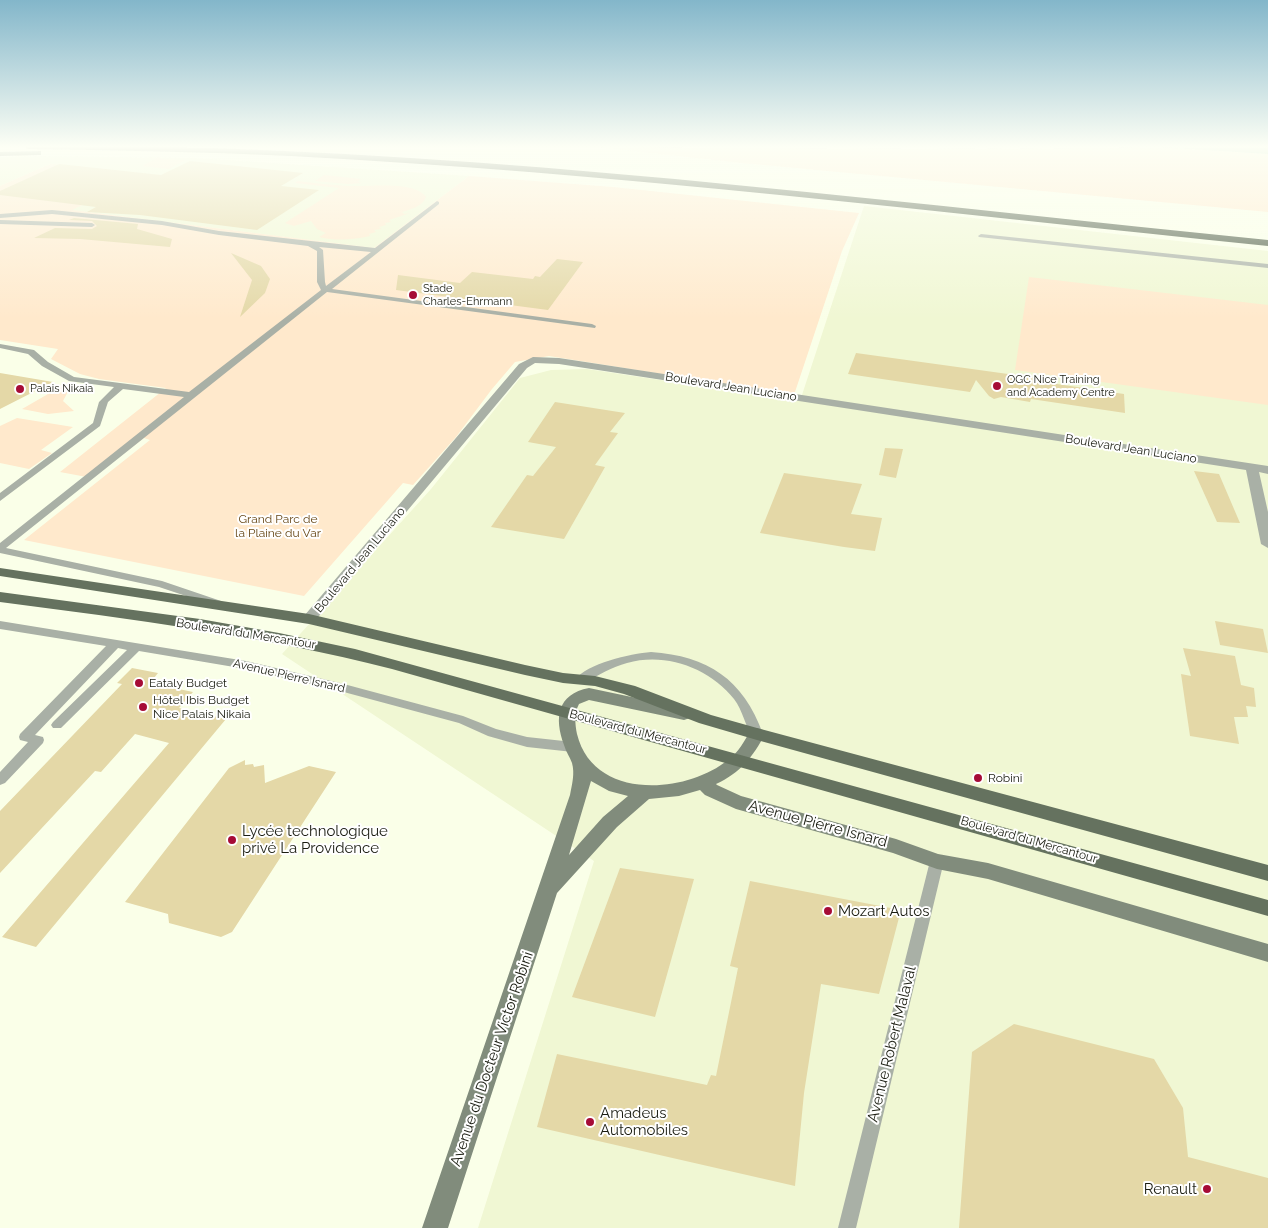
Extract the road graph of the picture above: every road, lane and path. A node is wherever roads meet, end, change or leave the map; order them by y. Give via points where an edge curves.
1 (434, 204) edge
2 (882, 204) edge
3 (953, 204) edge
4 (0, 216) edge
5 (0, 222) edge
6 (92, 225) dead end
7 (1268, 235) edge
8 (981, 236) dead end
9 (1268, 243) edge
10 (310, 244) junction
11 (376, 250) junction
12 (1268, 266) edge
13 (325, 290) junction
14 (592, 326) dead end
15 (0, 346) edge
16 (120, 386) junction
17 (192, 394) junction
18 (1252, 468) junction
19 (1268, 470) edge
20 (0, 498) edge
21 (1268, 544) edge
22 (0, 549) edge
23 (0, 572) edge
24 (0, 597) edge
25 (219, 604) junction
26 (309, 619) junction
27 (0, 625) edge
28 (115, 644) junction
29 (137, 648) junction
30 (581, 680) junction
31 (567, 713) junction
32 (705, 718) junction
33 (57, 725) dead end
34 (757, 734) junction
35 (573, 747) junction
36 (740, 760) junction
37 (581, 764) junction
38 (0, 780) edge
39 (703, 782) junction
40 (645, 792) junction
41 (937, 861) junction
42 (1268, 873) edge
43 (549, 891) junction
44 (1268, 908) edge
45 (1268, 953) edge
46 (435, 1228) edge
47 (847, 1228) edge

1 - 11 lane
2 - 9 highway
3 - 7 highway
4 - 10 lane via 52,212 162,223
5 - 6 lane
8 - 12 lane
10 - 11 lane
10 - 13 lane via 320,250 321,282
11 - 13 lane
13 - 14 lane
13 - 17 lane
15 - 16 lane via 31,352 72,379
16 - 17 lane
16 - 20 lane via 106,396 97,424
17 - 22 lane
18 - 19 street, Boulevard Jean Luciano
18 - 21 street
18 - 26 street, Boulevard Jean Luciano via 559,361 533,360 504,388
22 - 25 lane via 162,584
23 - 25 main road, Boulevard du Mercantour
24 - 31 main road, Boulevard du Mercantour via 320,646
25 - 26 main road, Boulevard du Mercantour
26 - 30 main road, Boulevard du Mercantour
27 - 28 lane, Avenue Pierre Isnard
28 - 29 lane, Avenue Pierre Isnard
28 - 38 lane via 25,737 38,740
29 - 33 lane
29 - 35 lane, Avenue Pierre Isnard via 246,665 463,720 518,740
30 - 32 main road, Boulevard du Mercantour via 629,690
30 - 34 lane via 630,658 657,656 683,659 706,668 734,689 752,717
31 - 32 main road via 573,700 589,694
31 - 35 main road via 568,734
31 - 36 main road, Boulevard du Mercantour
32 - 34 main road, Boulevard du Mercantour
34 - 36 main road
34 - 42 main road, Boulevard du Mercantour
35 - 37 main road
36 - 39 main road
36 - 44 main road, Boulevard du Mercantour
37 - 40 main road via 610,784
37 - 43 main road, Avenue du Docteur Victor Robini via 579,794
39 - 40 main road via 683,788
39 - 41 main road, Avenue Pierre Isnard via 711,790 736,802 896,846
40 - 43 main road, Avenue du Docteur Victor Robini via 610,822
41 - 45 main road, Avenue Pierre Isnard via 988,871
41 - 47 lane, Avenue Robert Malaval
43 - 46 main road, Avenue du Docteur Victor Robini

